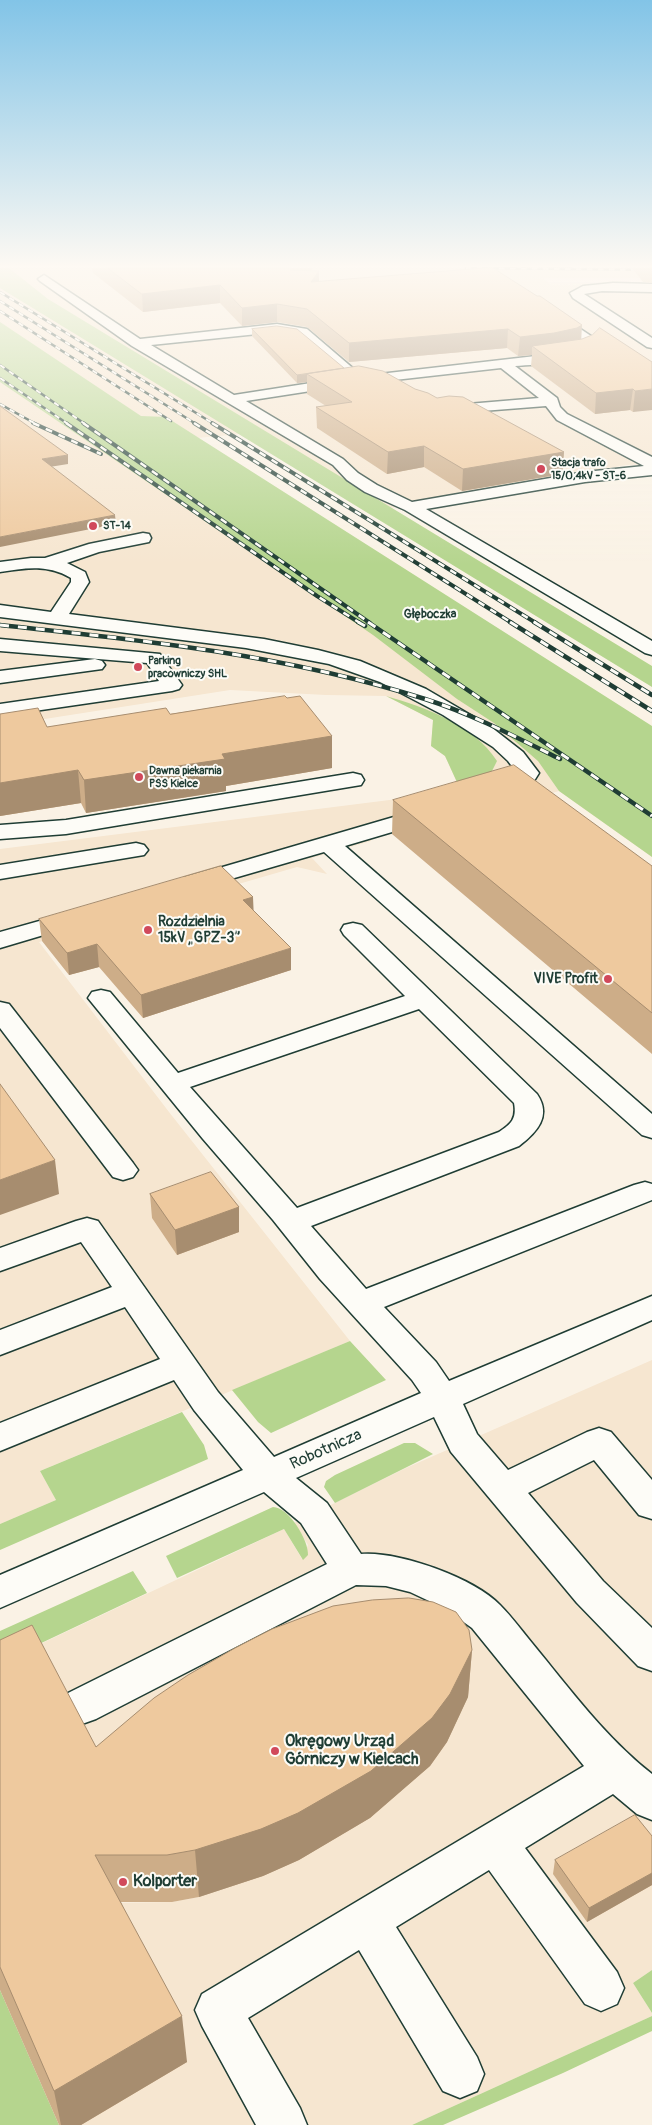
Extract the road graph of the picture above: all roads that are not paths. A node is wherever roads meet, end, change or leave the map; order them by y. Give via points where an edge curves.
1 (178, 367) edge
2 (344, 367) edge
3 (475, 367) edge
4 (508, 367) edge
5 (359, 380) junction
6 (395, 390) edge
7 (233, 399) junction
8 (552, 400) junction
9 (428, 408) edge
10 (652, 465) edge
11 (652, 470) edge
12 (411, 507) junction
13 (143, 538) dead end
14 (48, 563) junction
15 (0, 567) edge
16 (0, 611) edge
17 (56, 618) junction
18 (0, 646) edge
19 (652, 649) edge
20 (0, 651) edge
21 (153, 658) junction
22 (6, 676) edge
23 (29, 706) junction
24 (0, 710) edge
25 (353, 780) dead end
26 (480, 799) edge
27 (452, 807) edge
28 (0, 832) edge
29 (328, 843) junction
30 (136, 850) dead end
31 (0, 872) edge
32 (168, 890) edge
33 (94, 912) edge
34 (353, 930) dead end
35 (0, 940) edge
36 (101, 998) dead end
37 (423, 999) junction
38 (0, 1010) edge
39 (172, 1084) junction
40 (652, 1129) edge
41 (123, 1170) dead end
42 (646, 1192) dead end
43 (291, 1222) junction
44 (0, 1260) edge
45 (132, 1292) junction
46 (362, 1303) junction
47 (652, 1307) edge
48 (0, 1343) edge
49 (181, 1364) junction
50 (443, 1399) junction
51 (0, 1438) edge
52 (268, 1475) junction
53 (503, 1489) junction
54 (652, 1504) edge
55 (352, 1570) junction
56 (0, 1592) edge
57 (652, 1654) edge
58 (82, 1706) dead end
59 (615, 1770) junction
60 (652, 1800) edge
61 (494, 1842) junction
62 (366, 1920) junction
63 (601, 1988) dead end
64 (460, 2074) dead end
65 (283, 2125) edge

1 - 7 street
2 - 5 street
3 - 5 street
4 - 8 street
5 - 6 street
5 - 7 street
7 - 12 street via 338,462 346,472
8 - 9 street via 457,411
8 - 10 street via 553,408 562,417
11 - 12 street via 585,477
12 - 19 street
13 - 14 street via 87,550
14 - 15 street
14 - 17 street via 73,572 79,576 80,582
16 - 17 street
17 - 26 street via 252,643 338,660 414,689 501,742 522,761 528,773 530,790
18 - 21 street
20 - 22 street
21 - 22 street
21 - 23 street via 172,685
22 - 23 street
23 - 24 street
25 - 28 street via 66,827
27 - 29 street
29 - 32 street
29 - 40 street
30 - 31 street
33 - 35 street
34 - 37 street
36 - 39 street
37 - 39 street
37 - 43 street via 528,1100 531,1112 526,1127 509,1139
38 - 41 street
39 - 43 street
42 - 46 street
43 - 46 street
44 - 45 street via 87,1228
45 - 48 street
45 - 49 street
46 - 50 street via 424,1371
47 - 50 street, Robotnicza
49 - 51 street
49 - 52 street via 206,1402
50 - 52 street, Robotnicza
50 - 53 street via 464,1442
52 - 55 street via 314,1513
52 - 56 street, Robotnicza
53 - 54 street via 599,1442
53 - 57 street via 590,1592
55 - 58 street
55 - 59 street via 379,1568 397,1572 472,1605 486,1616 584,1738
59 - 60 street
59 - 61 street
61 - 62 street
61 - 63 street
62 - 64 street
62 - 65 street via 218,2010

